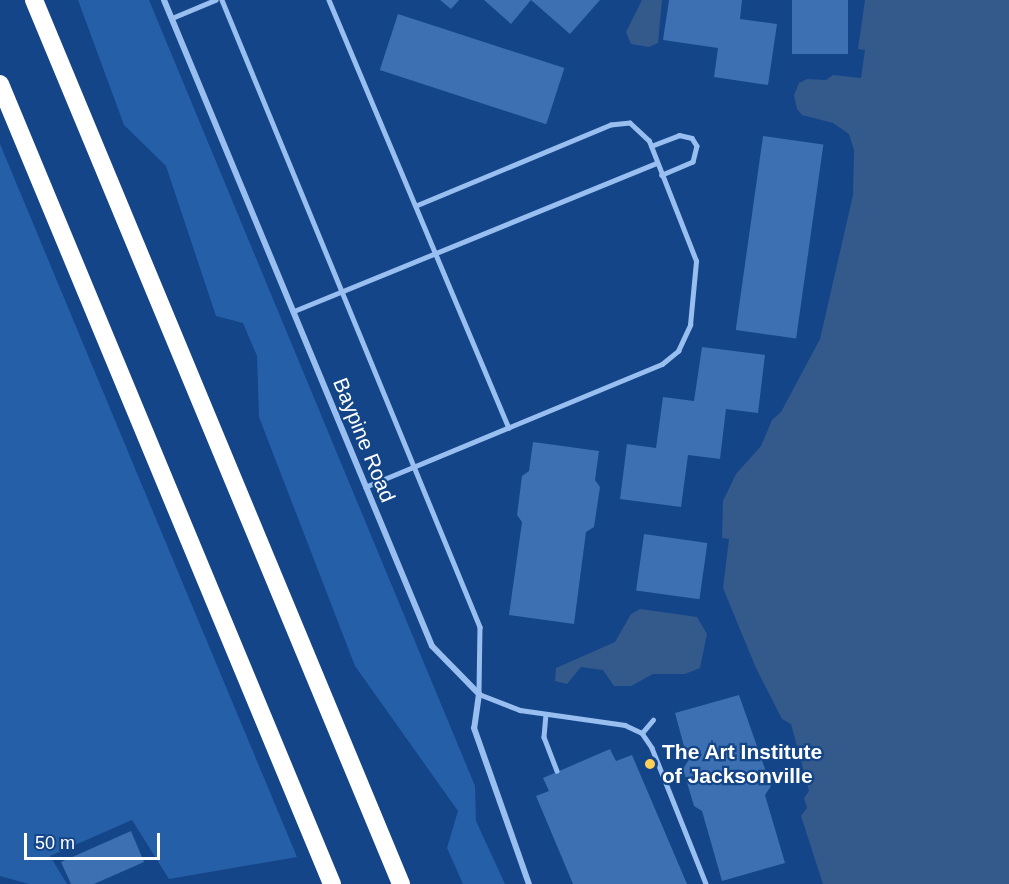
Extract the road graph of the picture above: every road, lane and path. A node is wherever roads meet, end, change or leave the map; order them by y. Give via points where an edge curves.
1 (34, 0) edge
2 (164, 0) edge
3 (215, 0) edge
4 (222, 0) edge
5 (329, 0) edge
6 (172, 18) junction
7 (0, 84) edge
8 (651, 146) junction
9 (657, 163) junction
10 (662, 175) junction
11 (416, 206) junction
12 (436, 253) junction
13 (344, 291) junction
14 (294, 311) junction
15 (509, 428) junction
16 (416, 467) junction
17 (365, 487) junction
18 (479, 694) junction
19 (546, 714) junction
20 (652, 720) dead end
21 (642, 733) junction
22 (558, 771) dead end
23 (332, 884) edge
24 (401, 884) edge
25 (529, 884) edge
26 (706, 884) edge

1 - 24 highway
2 - 6 street, Baypine Road
3 - 6 lane
4 - 13 lane
5 - 11 lane
6 - 14 street, Baypine Road
7 - 23 highway
8 - 9 lane
8 - 10 lane via 679,135 692,138 697,146 693,162
8 - 11 lane via 635,126 615,124
9 - 10 lane
9 - 12 lane
10 - 15 lane via 696,264 689,329 678,351 656,367
11 - 12 lane
12 - 13 lane
12 - 15 lane
13 - 14 lane
13 - 16 lane
14 - 17 street, Baypine Road
15 - 16 lane
16 - 17 lane
16 - 18 lane via 480,627
17 - 18 street, Baypine Road via 432,646
18 - 19 lane via 520,710
18 - 25 street via 474,728
19 - 21 lane via 625,725
19 - 22 lane via 544,737
20 - 21 lane
21 - 26 lane via 652,748

